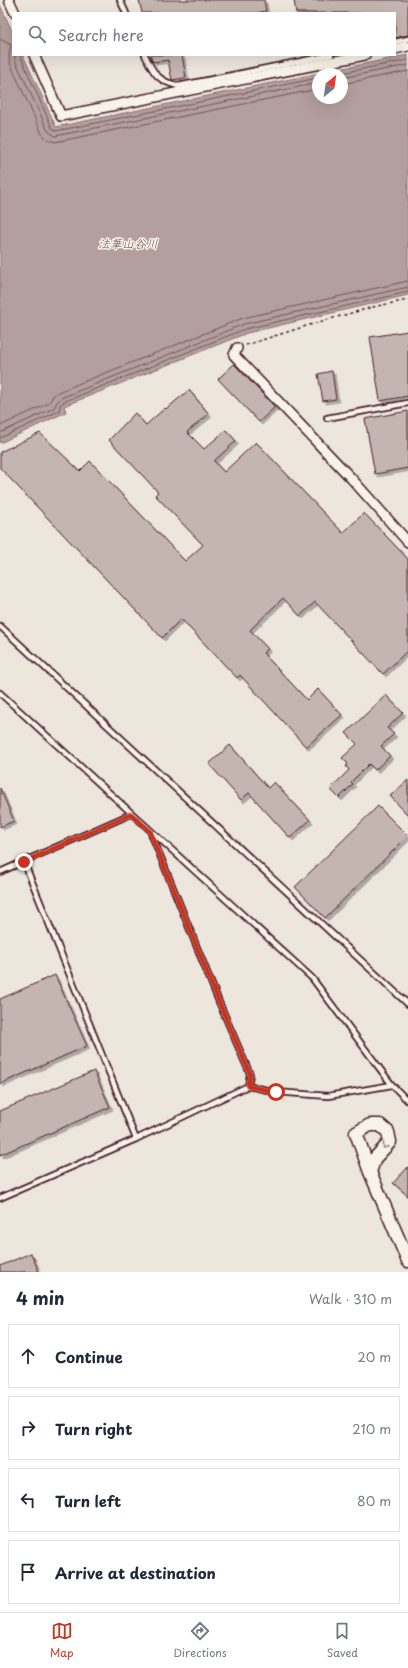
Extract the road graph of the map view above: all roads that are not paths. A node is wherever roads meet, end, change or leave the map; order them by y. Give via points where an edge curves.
1 (9, 0) edge
2 (120, 0) edge
3 (15, 12) edge
4 (126, 12) edge
5 (408, 39) edge
6 (396, 42) edge
7 (408, 46) edge
8 (396, 49) edge
9 (34, 56) edge
10 (145, 56) edge
11 (326, 56) edge
12 (360, 56) edge
13 (237, 348) road end
14 (408, 403) edge
15 (327, 418) dead end
16 (408, 542) edge
17 (0, 626) edge
18 (0, 693) edge
19 (131, 814) junction
20 (150, 831) junction
21 (24, 862) junction
22 (0, 872) edge
23 (408, 1004) edge
24 (248, 1086) junction
25 (392, 1086) junction
26 (408, 1101) edge
27 (136, 1139) junction
28 (370, 1172) junction
29 (0, 1198) edge
30 (408, 1261) edge

1 - 3 street
2 - 4 lane
5 - 6 lane
7 - 8 street
9 - 12 street via 61,116
10 - 11 lane via 160,79 178,86
13 - 16 street via 234,355
14 - 15 lane
17 - 23 lane
18 - 19 lane
19 - 20 lane
19 - 21 lane
20 - 24 lane via 250,1074
20 - 25 lane via 312,978
21 - 22 lane
21 - 27 lane
24 - 25 lane via 276,1092 328,1096
24 - 27 lane
25 - 26 lane
27 - 29 lane
28 -> 28 street via 356,1133 370,1125 380,1125 388,1132 390,1142 375,1158
28 - 30 street

